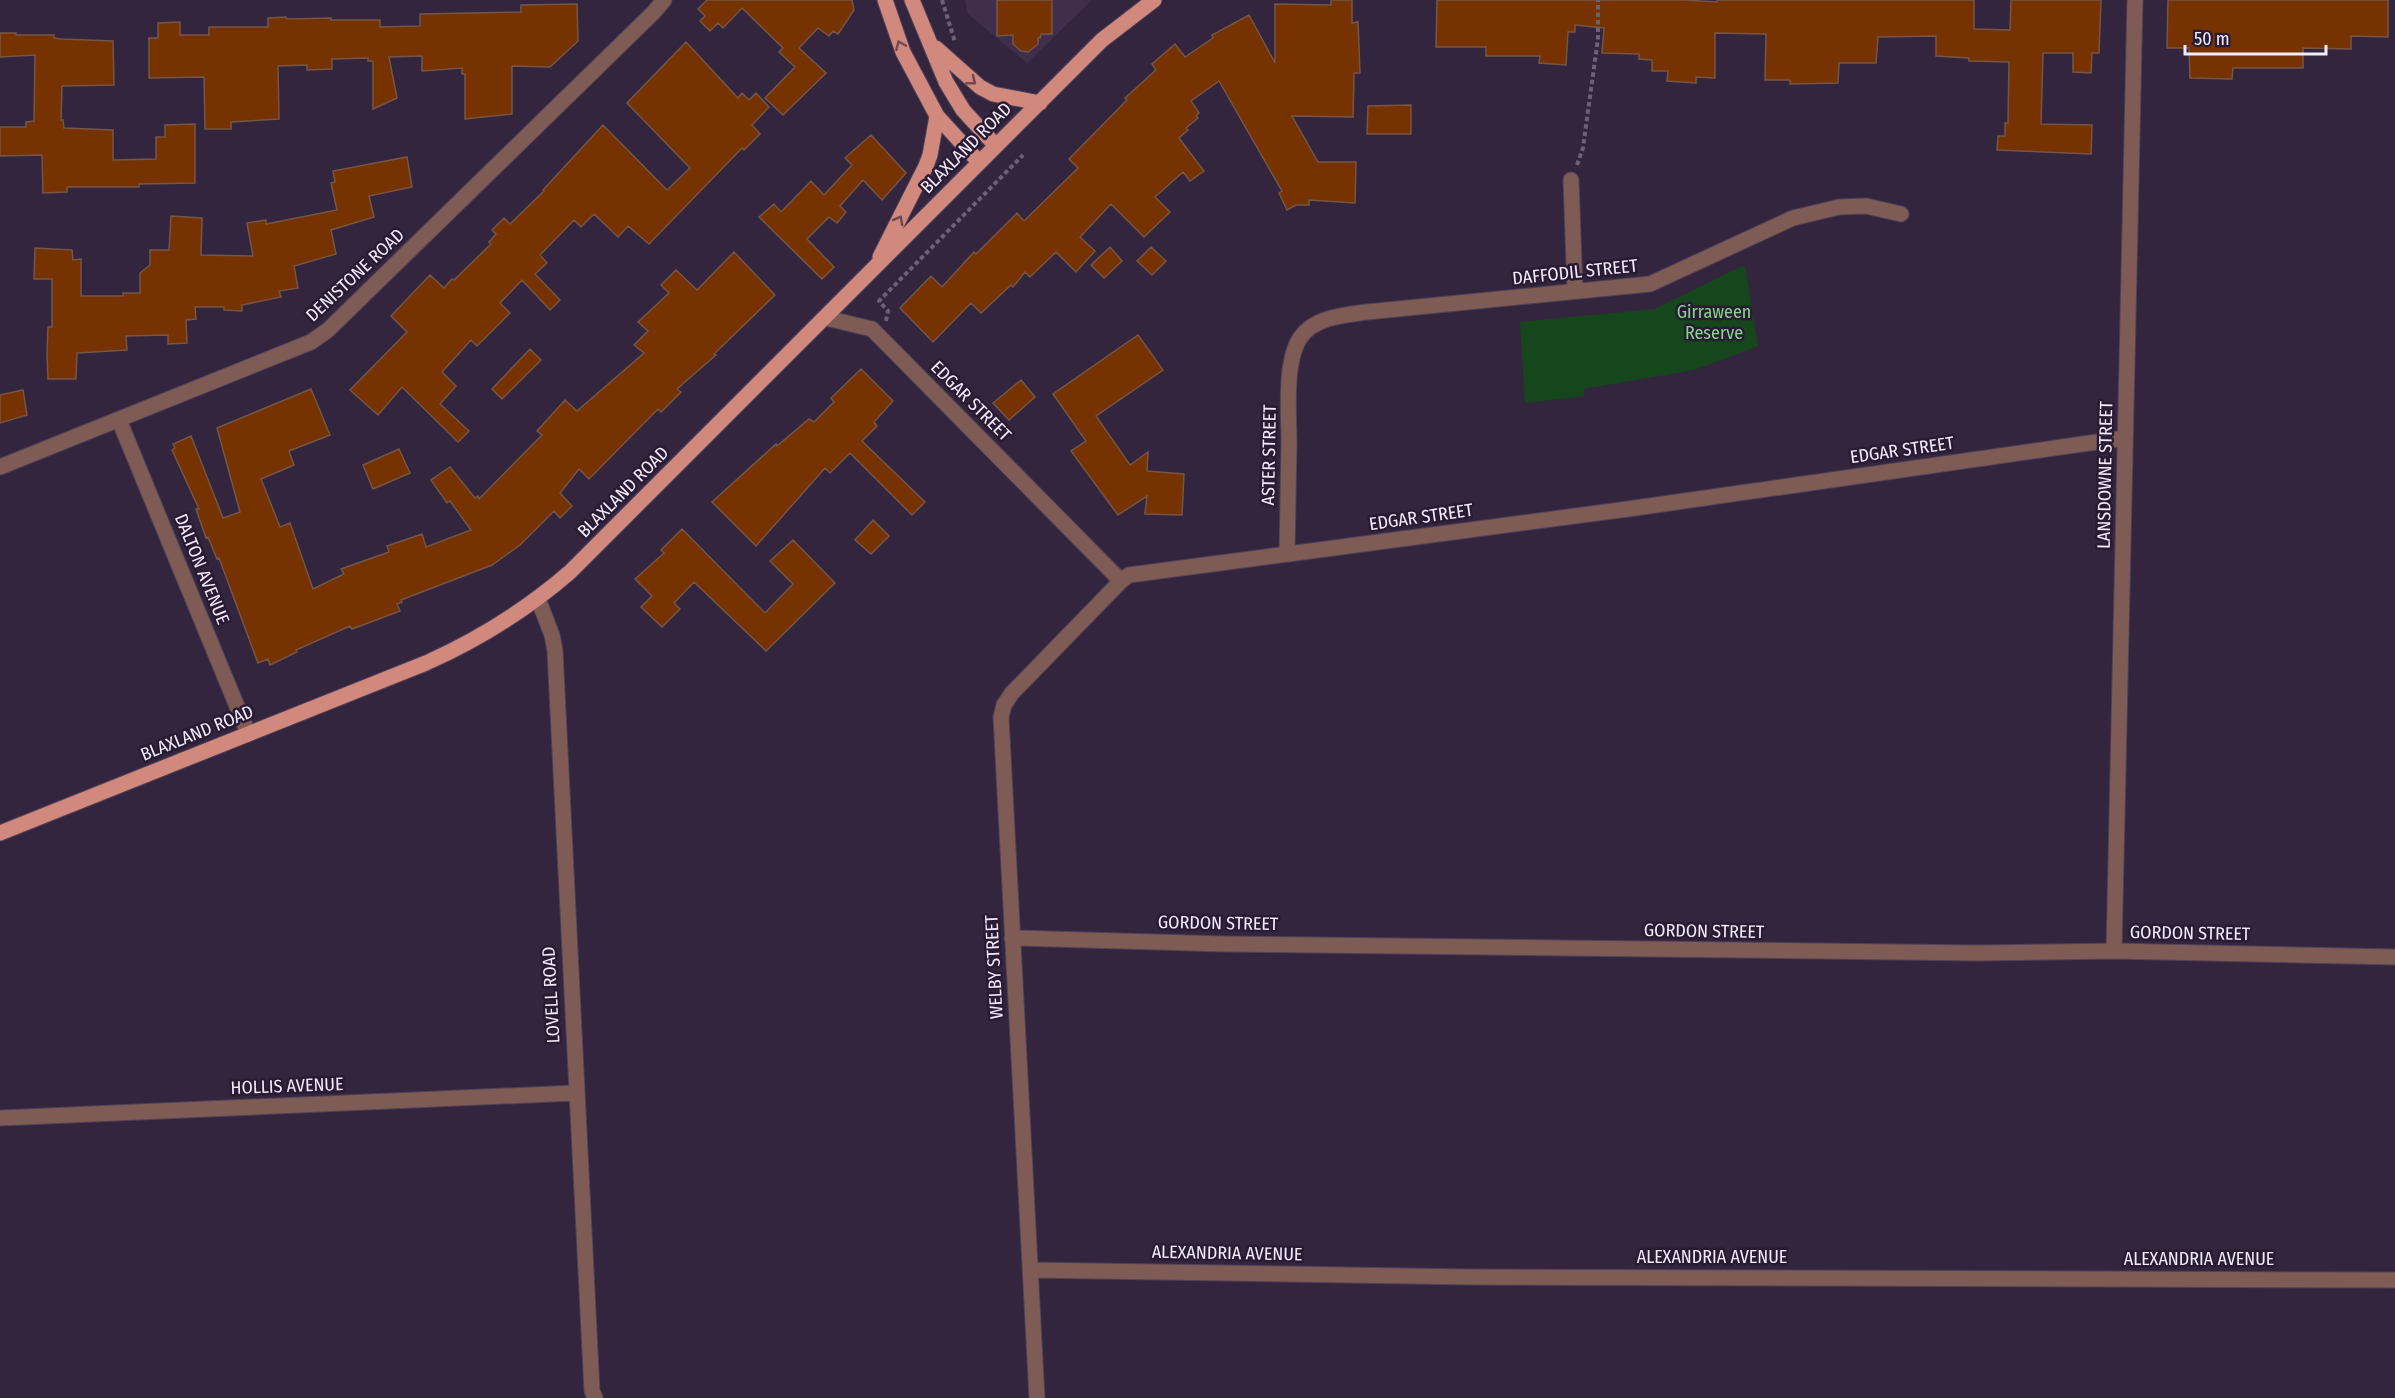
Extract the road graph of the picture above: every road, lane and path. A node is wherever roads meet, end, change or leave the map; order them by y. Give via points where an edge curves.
1 (664, 0) edge
2 (885, 0) edge
3 (912, 0) edge
4 (942, 0) edge
5 (1154, 0) edge
6 (1598, 0) edge
7 (2135, 0) edge
8 (930, 42) junction
9 (957, 48) dead end
10 (1040, 103) junction
11 (937, 116) junction
12 (996, 146) junction
13 (1023, 154) dead end
14 (979, 162) junction
15 (1571, 180) joint
16 (1901, 214) dead end
17 (872, 271) junction
18 (1575, 291) junction
19 (888, 311) dead end
20 (826, 318) junction
21 (1292, 356) joint
22 (119, 420) junction
23 (2125, 438) junction
24 (0, 467) edge
25 (1287, 554) junction
26 (1121, 581) junction
27 (538, 599) junction
28 (248, 734) junction
29 (0, 833) edge
30 (1012, 938) junction
31 (2114, 951) junction
32 (2395, 957) edge
33 (575, 1093) junction
34 (0, 1118) edge
35 (1030, 1270) junction
36 (2395, 1280) edge
37 (592, 1396) edge
38 (1037, 1398) edge

1 - 22 street, DENISTONE ROAD via 328,330 311,342
11 -> 2 main road via 903,52
3 - 8 main road
4 - 9 path
5 - 10 main road, BLAXLAND ROAD via 1102,40
6 - 15 path via 1598,39 1583,148
7 - 23 street, LANSDOWNE STREET
8 -> 10 main road via 980,87 993,94
8 - 12 main road via 946,82 963,110
10 - 12 main road, BLAXLAND ROAD
11 - 14 main road
17 -> 11 main road via 926,166
12 - 14 main road, BLAXLAND ROAD
13 - 19 path via 879,301
14 - 17 main road, BLAXLAND ROAD
15 - 18 street
16 - 18 street, DAFFODIL STREET via 1866,206 1839,207 1793,219 1650,284
17 - 20 main road, BLAXLAND ROAD
18 - 21 street, DAFFODIL STREET via 1339,316 1314,325 1300,337
20 - 26 street, EDGAR STREET via 872,329
20 - 27 main road, BLAXLAND ROAD via 570,572
21 - 25 street, ASTER STREET
22 - 24 street, DENISTONE ROAD
22 - 28 street, DALTON AVENUE
23 - 25 street, EDGAR STREET
23 - 31 street, LANSDOWNE STREET
25 - 26 street, EDGAR STREET via 1129,575
26 - 30 street, WELBY STREET via 1004,705 1001,728
27 - 28 main road, BLAXLAND ROAD via 465,645
27 - 33 street, LOVELL ROAD via 555,651
28 - 29 main road, BLAXLAND ROAD
30 - 31 street, GORDON STREET via 1587,949
30 - 35 street, WELBY STREET
31 - 32 street, GORDON STREET
33 - 34 street, HOLLIS AVENUE
33 - 37 street, LOVELL ROAD
35 - 36 street, ALEXANDRIA AVENUE
35 - 38 street, WELBY STREET

